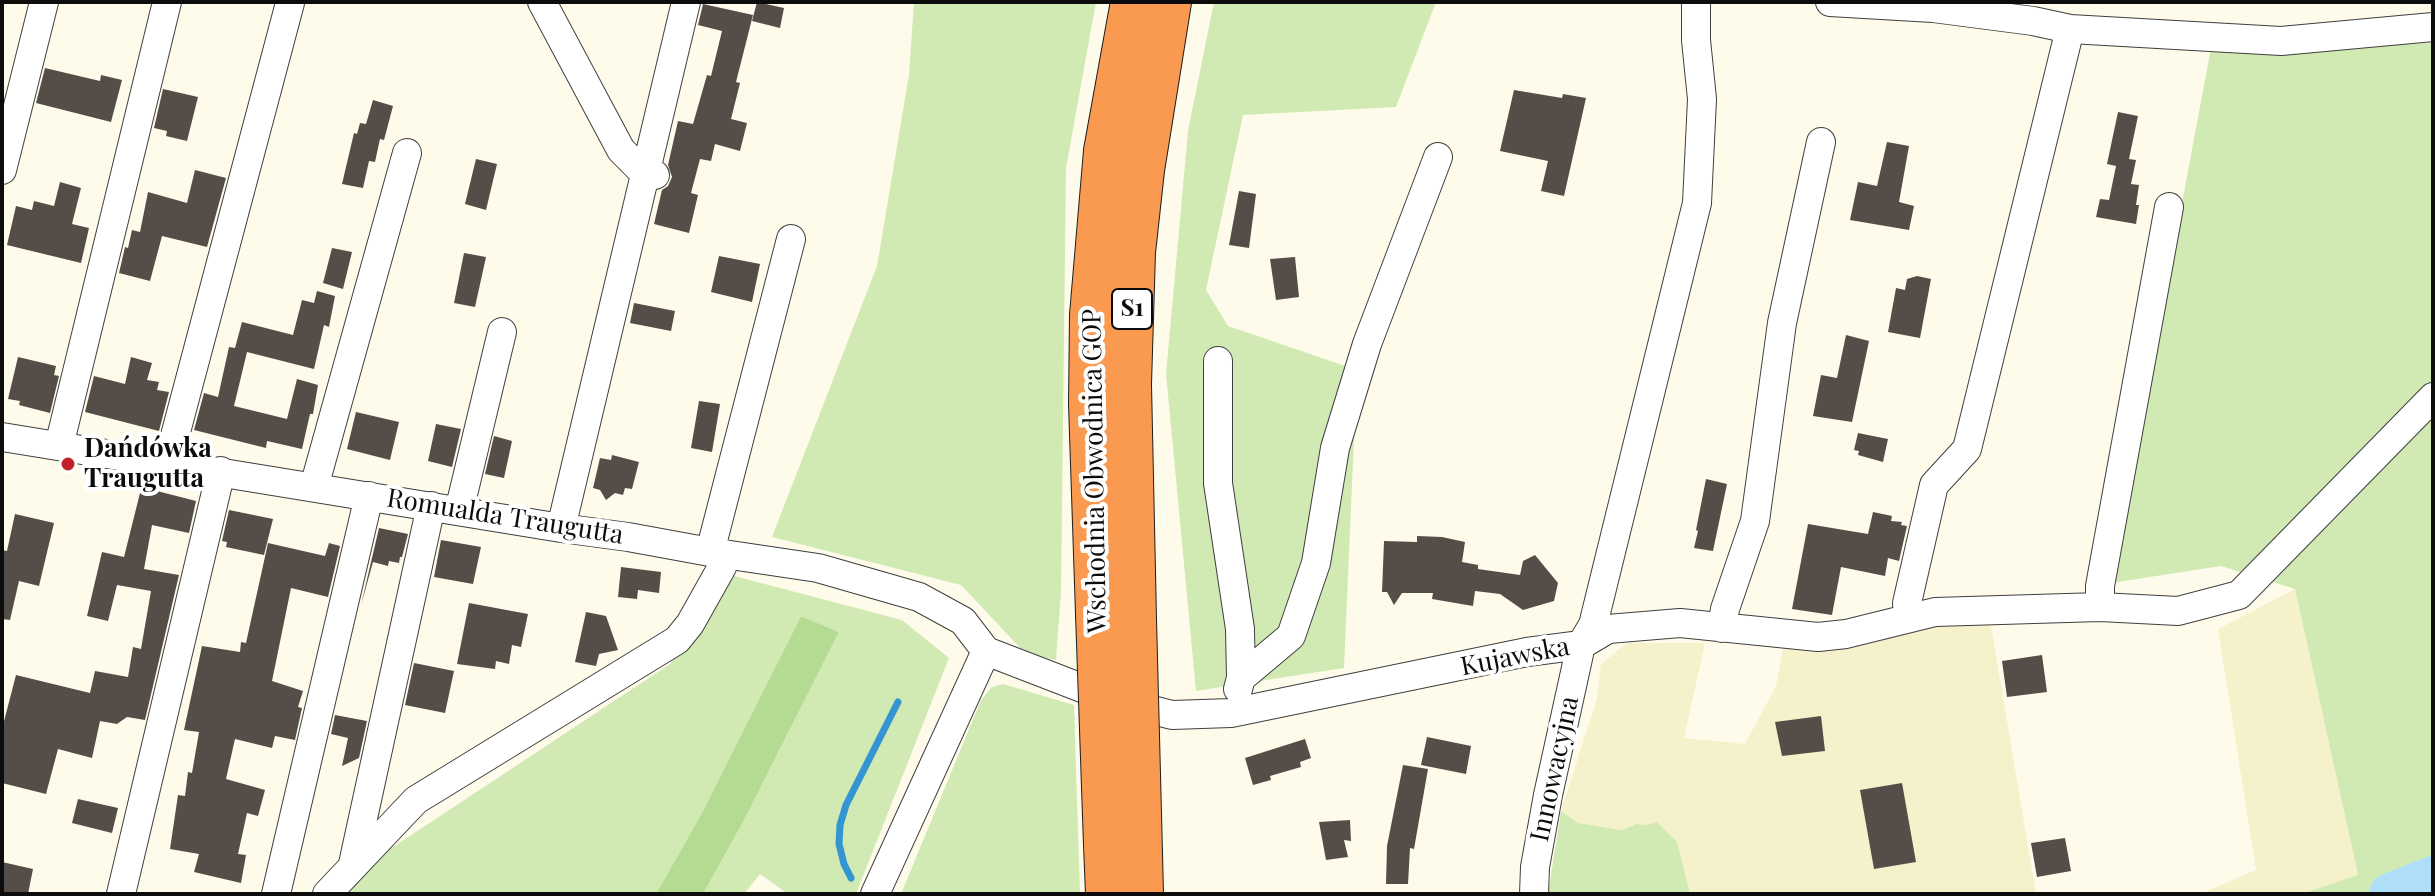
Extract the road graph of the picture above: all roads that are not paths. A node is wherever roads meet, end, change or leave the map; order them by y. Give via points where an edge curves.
1 (44, 2) edge
2 (167, 2) edge
3 (542, 2) edge
4 (686, 2) edge
5 (1132, 2) edge
6 (1170, 2) edge
7 (1696, 2) edge
8 (1830, 2) edge
9 (290, 3) edge
10 (2433, 27) edge
11 (2070, 29) junction
12 (1821, 142) dead end
13 (407, 153) dead end
14 (1438, 157) dead end
15 (2, 170) edge
16 (650, 175) junction
17 (2169, 207) dead end
18 (791, 239) dead end
19 (502, 332) dead end
20 (1218, 361) dead end
21 (2433, 397) edge
22 (2, 437) edge
23 (59, 446) junction
24 (168, 462) junction
25 (221, 471) junction
26 (314, 487) junction
27 (369, 496) junction
28 (431, 506) junction
29 (459, 511) junction
30 (561, 528) junction
31 (717, 553) junction
32 (2100, 607) junction
33 (1116, 616) junction
34 (1908, 618) junction
35 (1722, 628) junction
36 (1581, 645) junction
37 (986, 651) junction
38 (1241, 678) junction
39 (1231, 713) junction
40 (1123, 849) junction
41 (353, 864) junction
42 (121, 894) edge
43 (276, 894) edge
44 (327, 894) edge
45 (875, 894) edge
46 (1107, 894) edge
47 (1142, 894) edge
48 (1534, 894) edge

1 - 15 street
2 - 23 street
3 - 16 street via 621,150
4 - 16 street
5 - 33 highway, Wschodnia Obwodnica GOP / S1 via 1105,151 1091,315 1090,404
6 - 33 highway, Wschodnia Obwodnica GOP / S1 via 1134,252
7 - 36 street, Innowacyjna via 1702,99 1697,203 1593,625
8 - 11 street via 1933,8
9 - 24 street
10 - 11 street via 2281,41
11 - 34 street via 1967,449 1934,485
12 - 35 street via 1782,323 1755,521
13 - 26 street
14 - 38 street via 1367,344 1335,448 1316,563 1291,636
16 - 30 street
17 - 32 street
18 - 31 street
19 - 29 street
20 - 38 street via 1218,483 1240,629
21 - 32 street, Kujawska via 2239,595 2178,611
22 - 23 street, Romualda Traugutta
23 - 24 street, Romualda Traugutta
24 - 25 street, Romualda Traugutta
25 - 26 street, Romualda Traugutta
25 - 42 street
26 - 27 street, Romualda Traugutta
27 - 28 street, Romualda Traugutta
27 - 43 street
28 - 29 street, Romualda Traugutta
28 - 41 street
29 - 30 street, Romualda Traugutta
30 - 31 street, Romualda Traugutta
31 - 37 street, Romualda Traugutta via 818,568 919,597 963,621
31 - 41 street via 722,567 677,640 416,800
32 - 34 street, Kujawska via 1935,612
33 - 40 highway, Wschodnia Obwodnica GOP / S1, bridge
34 - 35 street, Kujawska via 1818,637
35 - 36 street, Kujawska via 1680,623 1608,629
36 - 39 street, Kujawska
36 - 48 street, Innowacyjna via 1548,795
37 - 39 street, Kujawska via 1123,703 1172,715
37 - 45 street
38 - 39 street
40 - 46 highway, Wschodnia Obwodnica GOP / S1
40 - 47 highway, Wschodnia Obwodnica GOP / S1
41 - 44 street

